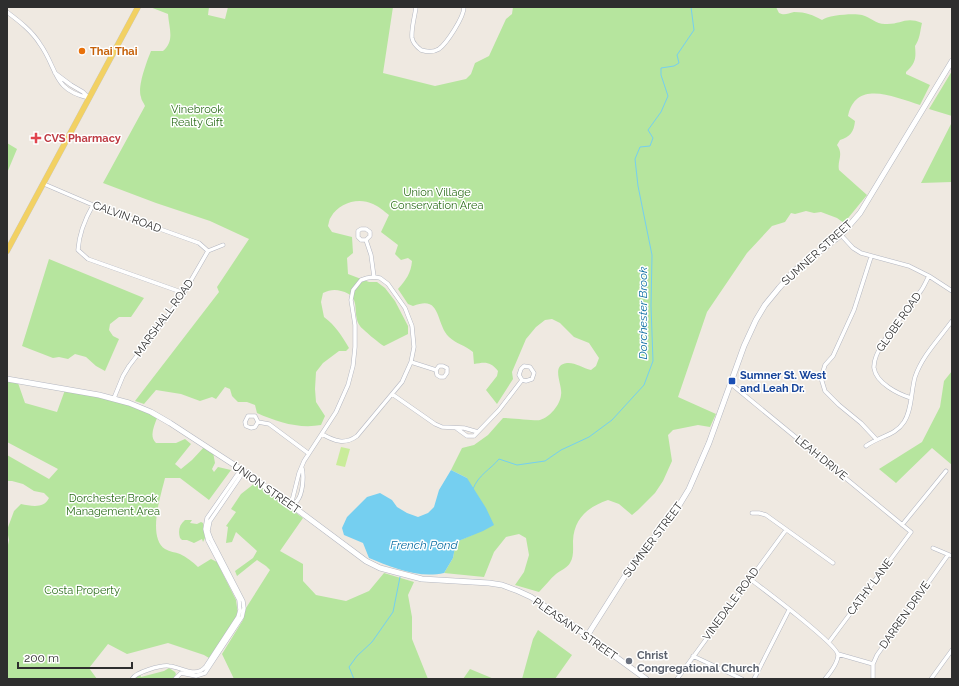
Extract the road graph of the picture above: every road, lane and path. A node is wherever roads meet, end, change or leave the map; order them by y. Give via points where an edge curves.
1 (138, 7) edge
2 (416, 7) edge
3 (464, 7) edge
4 (7, 12) edge
5 (952, 61) edge
6 (89, 98) junction
7 (44, 184) junction
8 (93, 205) junction
9 (841, 234) junction
10 (366, 240) dead end
11 (222, 245) dead end
12 (7, 251) edge
13 (208, 251) junction
14 (871, 257) junction
15 (930, 276) junction
16 (374, 277) junction
17 (952, 291) edge
18 (184, 293) junction
19 (952, 321) edge
20 (411, 362) junction
21 (436, 370) dead end
22 (7, 379) edge
23 (522, 380) junction
24 (730, 384) junction
25 (392, 394) junction
26 (114, 398) junction
27 (910, 398) junction
28 (258, 422) dead end
29 (456, 428) junction
30 (478, 432) junction
31 (322, 434) junction
32 (876, 439) junction
33 (866, 446) dead end
34 (308, 453) junction
35 (242, 470) junction
36 (946, 470) dead end
37 (291, 505) junction
38 (752, 513) dead end
39 (902, 525) junction
40 (786, 530) junction
41 (911, 532) joint
42 (933, 548) dead end
43 (950, 555) edge
44 (833, 563) dead end
45 (226, 572) junction
46 (750, 579) junction
47 (523, 593) joint
48 (789, 610) junction
49 (587, 636) junction
50 (829, 642) junction
51 (952, 650) edge
52 (838, 654) junction
53 (694, 656) junction
54 (873, 664) junction
55 (176, 668) junction
56 (178, 674) junction
57 (132, 679) edge
58 (175, 679) edge
59 (646, 679) edge
60 (676, 679) edge
61 (742, 679) edge
62 (754, 679) edge
63 (826, 679) edge
64 (873, 679) edge
65 (931, 679) edge

1 - 6 main road
2 - 3 street via 412,38 419,48 430,52 444,43 461,17
4 - 6 street via 39,41 58,81 80,96
5 - 9 main road, SUMNER STREET via 860,214
6 - 7 main road
7 - 8 street, CALVIN ROAD
7 - 12 main road
8 - 13 street, CALVIN ROAD via 199,244
8 - 18 street via 84,224 79,244 78,250 82,255
9 - 14 street via 853,248
9 - 24 main road, SUMNER STREET via 794,271 765,305 744,346
10 - 16 street
11 - 13 street
13 - 18 street, MARSHALL ROAD
14 - 15 street via 909,266
14 - 32 street via 854,310 833,356 825,365 821,378 824,391
15 - 17 street
15 - 27 street, GLOBE ROAD via 876,354 874,362 874,369 888,388
16 - 20 street via 388,284 409,317 414,336
16 - 31 street via 361,280 353,290 351,300 356,334 353,366 342,400
18 - 26 street, MARSHALL ROAD via 129,366
19 - 27 street via 922,362
20 - 21 street
20 - 25 street via 406,376
22 - 26 main road, UNION STREET
23 - 23 street via 519,376 520,370 524,366 530,367 534,372 533,377 528,381
23 - 30 street
24 - 39 street, LEAH DRIVE
24 - 49 main road, SUMNER STREET via 698,472 682,503 632,565
25 - 29 street via 436,424
25 - 31 street via 364,429 352,439 338,442
26 - 35 main road, UNION STREET via 161,418
27 - 32 street via 904,422 895,432 882,439
28 - 34 street via 269,424
29 - 30 street
29 - 30 street via 463,435 470,437
31 - 34 street
32 - 33 street
34 - 37 street via 302,468 301,491 297,501
35 - 37 main road, UNION STREET
35 - 45 street via 240,477 205,529
36 - 39 street
37 - 47 main road, UNION STREET via 376,566 422,579 489,583
38 - 40 street via 766,515
39 - 41 street, LEAH DRIVE
40 - 44 street
40 - 46 street, VINEDALE ROAD
41 - 50 street, CATHY LANE
42 - 43 street
43 - 54 street, DARREN DRIVE
45 - 55 street via 239,600 238,617 202,670 195,673
45 - 56 street via 243,601 241,619 205,673 196,676
46 - 48 street
46 - 53 street, VINEDALE ROAD
47 - 49 main road, PLEASANT STREET
48 - 50 street
48 - 62 street
49 - 59 main road, PLEASANT STREET
50 - 52 street
51 - 65 street
52 - 54 street
52 - 63 street
53 - 60 street, VINEDALE ROAD
53 - 61 street
54 - 64 street, DARREN DRIVE
55 - 56 street
55 - 57 street via 166,666 139,673
56 - 58 street

